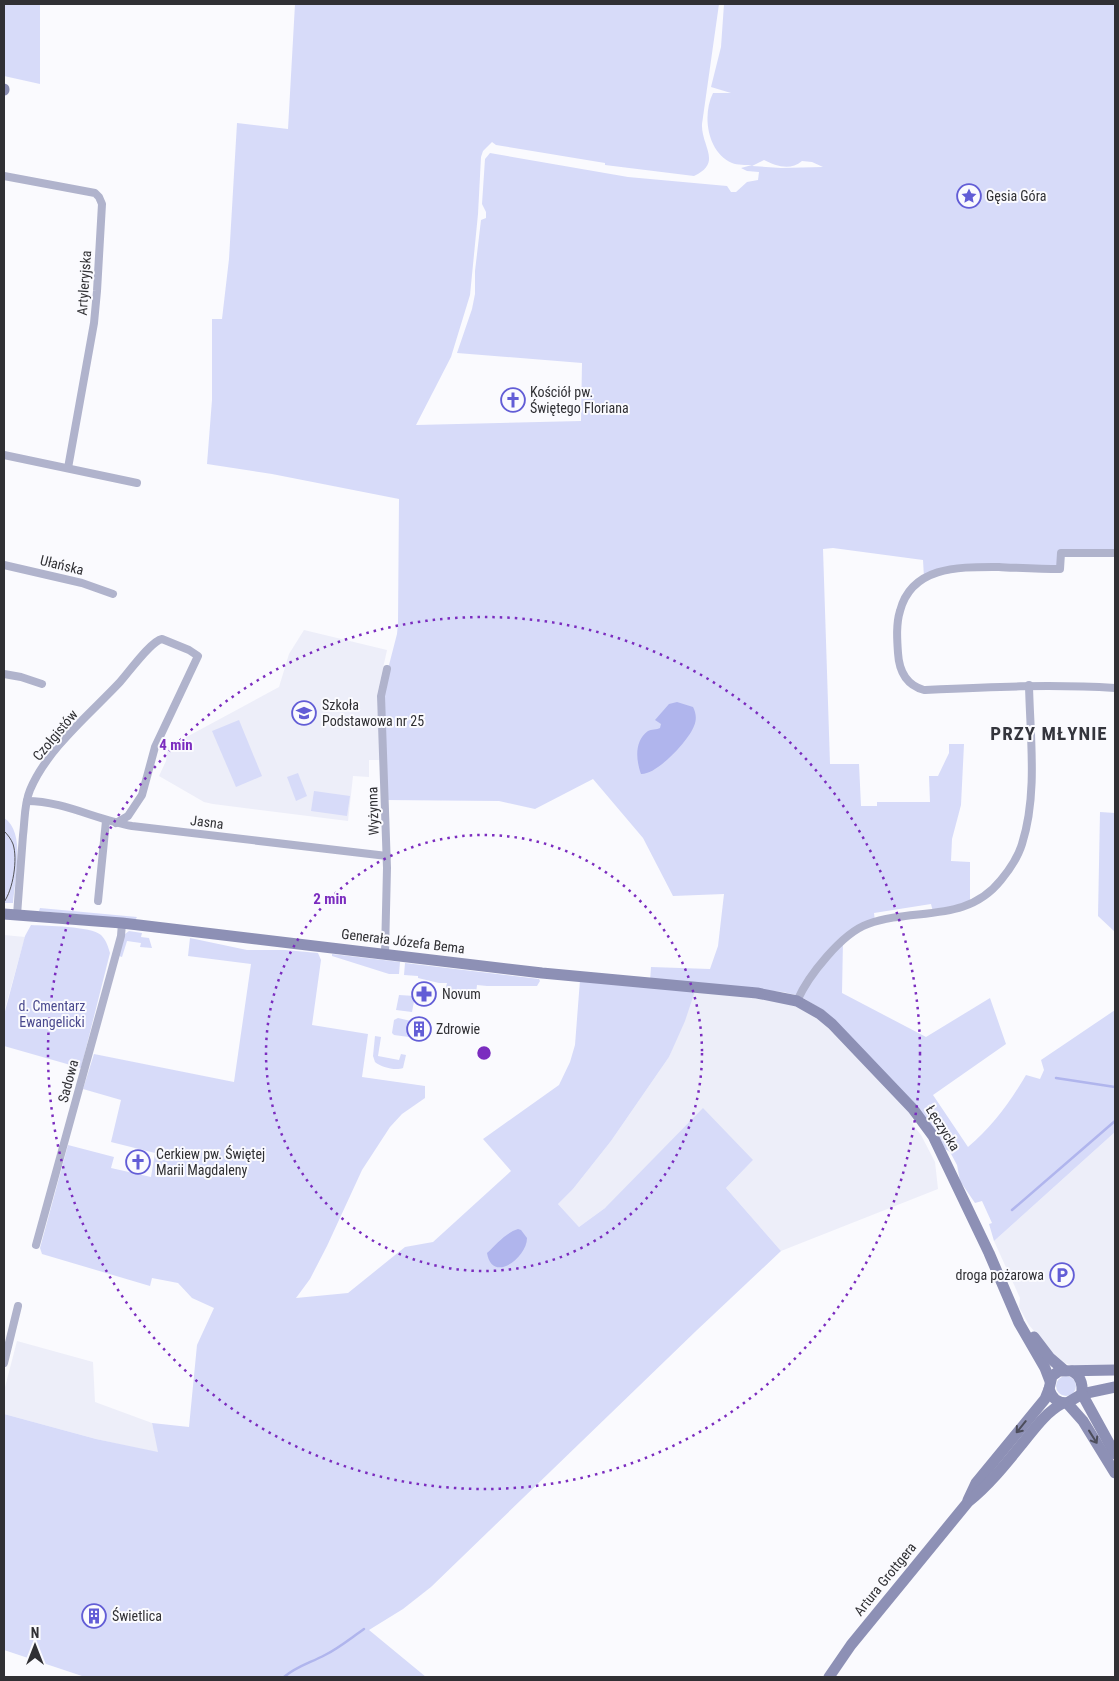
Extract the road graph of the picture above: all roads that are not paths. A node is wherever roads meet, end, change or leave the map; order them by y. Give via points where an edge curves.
1 (4, 176) edge
2 (4, 455) edge
3 (68, 468) junction
4 (137, 483) dead end
5 (1115, 553) edge
6 (4, 565) edge
7 (113, 594) dead end
8 (388, 669) dead end
9 (4, 674) edge
10 (42, 684) dead end
11 (1030, 685) junction
12 (1115, 688) edge
13 (27, 801) junction
14 (106, 820) junction
15 (116, 823) junction
16 (387, 856) junction
17 (98, 901) dead end
18 (4, 914) edge
19 (16, 915) junction
20 (122, 923) junction
21 (385, 953) junction
22 (797, 1001) junction
23 (36, 1245) dead end
24 (18, 1306) dead end
25 (1014, 1309) junction
26 (4, 1363) edge
27 (1068, 1370) junction
28 (1115, 1370) edge
29 (1050, 1385) junction
30 (1115, 1387) edge
31 (1082, 1394) junction
32 (1065, 1403) junction
33 (1115, 1454) edge
34 (1115, 1473) edge
35 (968, 1502) junction
36 (830, 1677) edge

1 - 3 street, Artyleryjska via 95,194 102,204 94,323
2 - 3 street
3 - 4 street
5 - 11 street via 1061,553 1060,570 982,567 946,570 918,582 904,599 898,616 898,660 912,686 924,690
6 - 7 street, Ułańska via 82,583
8 - 16 street, Wyżynna via 381,696
9 - 10 street
11 - 12 street
11 - 22 street via 1028,818 1020,850 1004,876 987,894 964,907 875,922 859,928 833,949
13 - 14 street, Jasna via 45,801
13 - 15 street, Czołgistów via 34,782 52,755 154,643 162,639 198,656 155,747 139,800 128,816
13 - 19 street, Czołgistów
14 - 15 street, Jasna
14 - 17 street
15 - 16 street, Jasna
16 - 21 street, Wyżynna
18 - 19 street, Generała Józefa Bema
19 - 20 street, Generała Józefa Bema
20 - 21 street, Generała Józefa Bema
20 - 23 street, Sadowa
21 - 22 street, Generała Józefa Bema via 589,978 756,993
22 - 25 street, Łęczycka via 832,1024 925,1122 947,1162
24 - 26 street
25 - 27 street, Łęczycka via 1045,1352
25 - 29 street, Łęczycka via 1045,1368
27 - 28 street
27 - 29 street via 1055,1373
27 - 31 street via 1080,1379
29 - 32 street via 1054,1398
29 -> 35 street, Artura Grottgera via 1045,1399 976,1483
30 - 31 street
31 - 32 street
31 - 33 street
32 -> 34 street via 1083,1421
32 - 35 street, Artura Grottgera via 1046,1415 996,1476
35 - 36 street, Artura Grottgera via 851,1645

